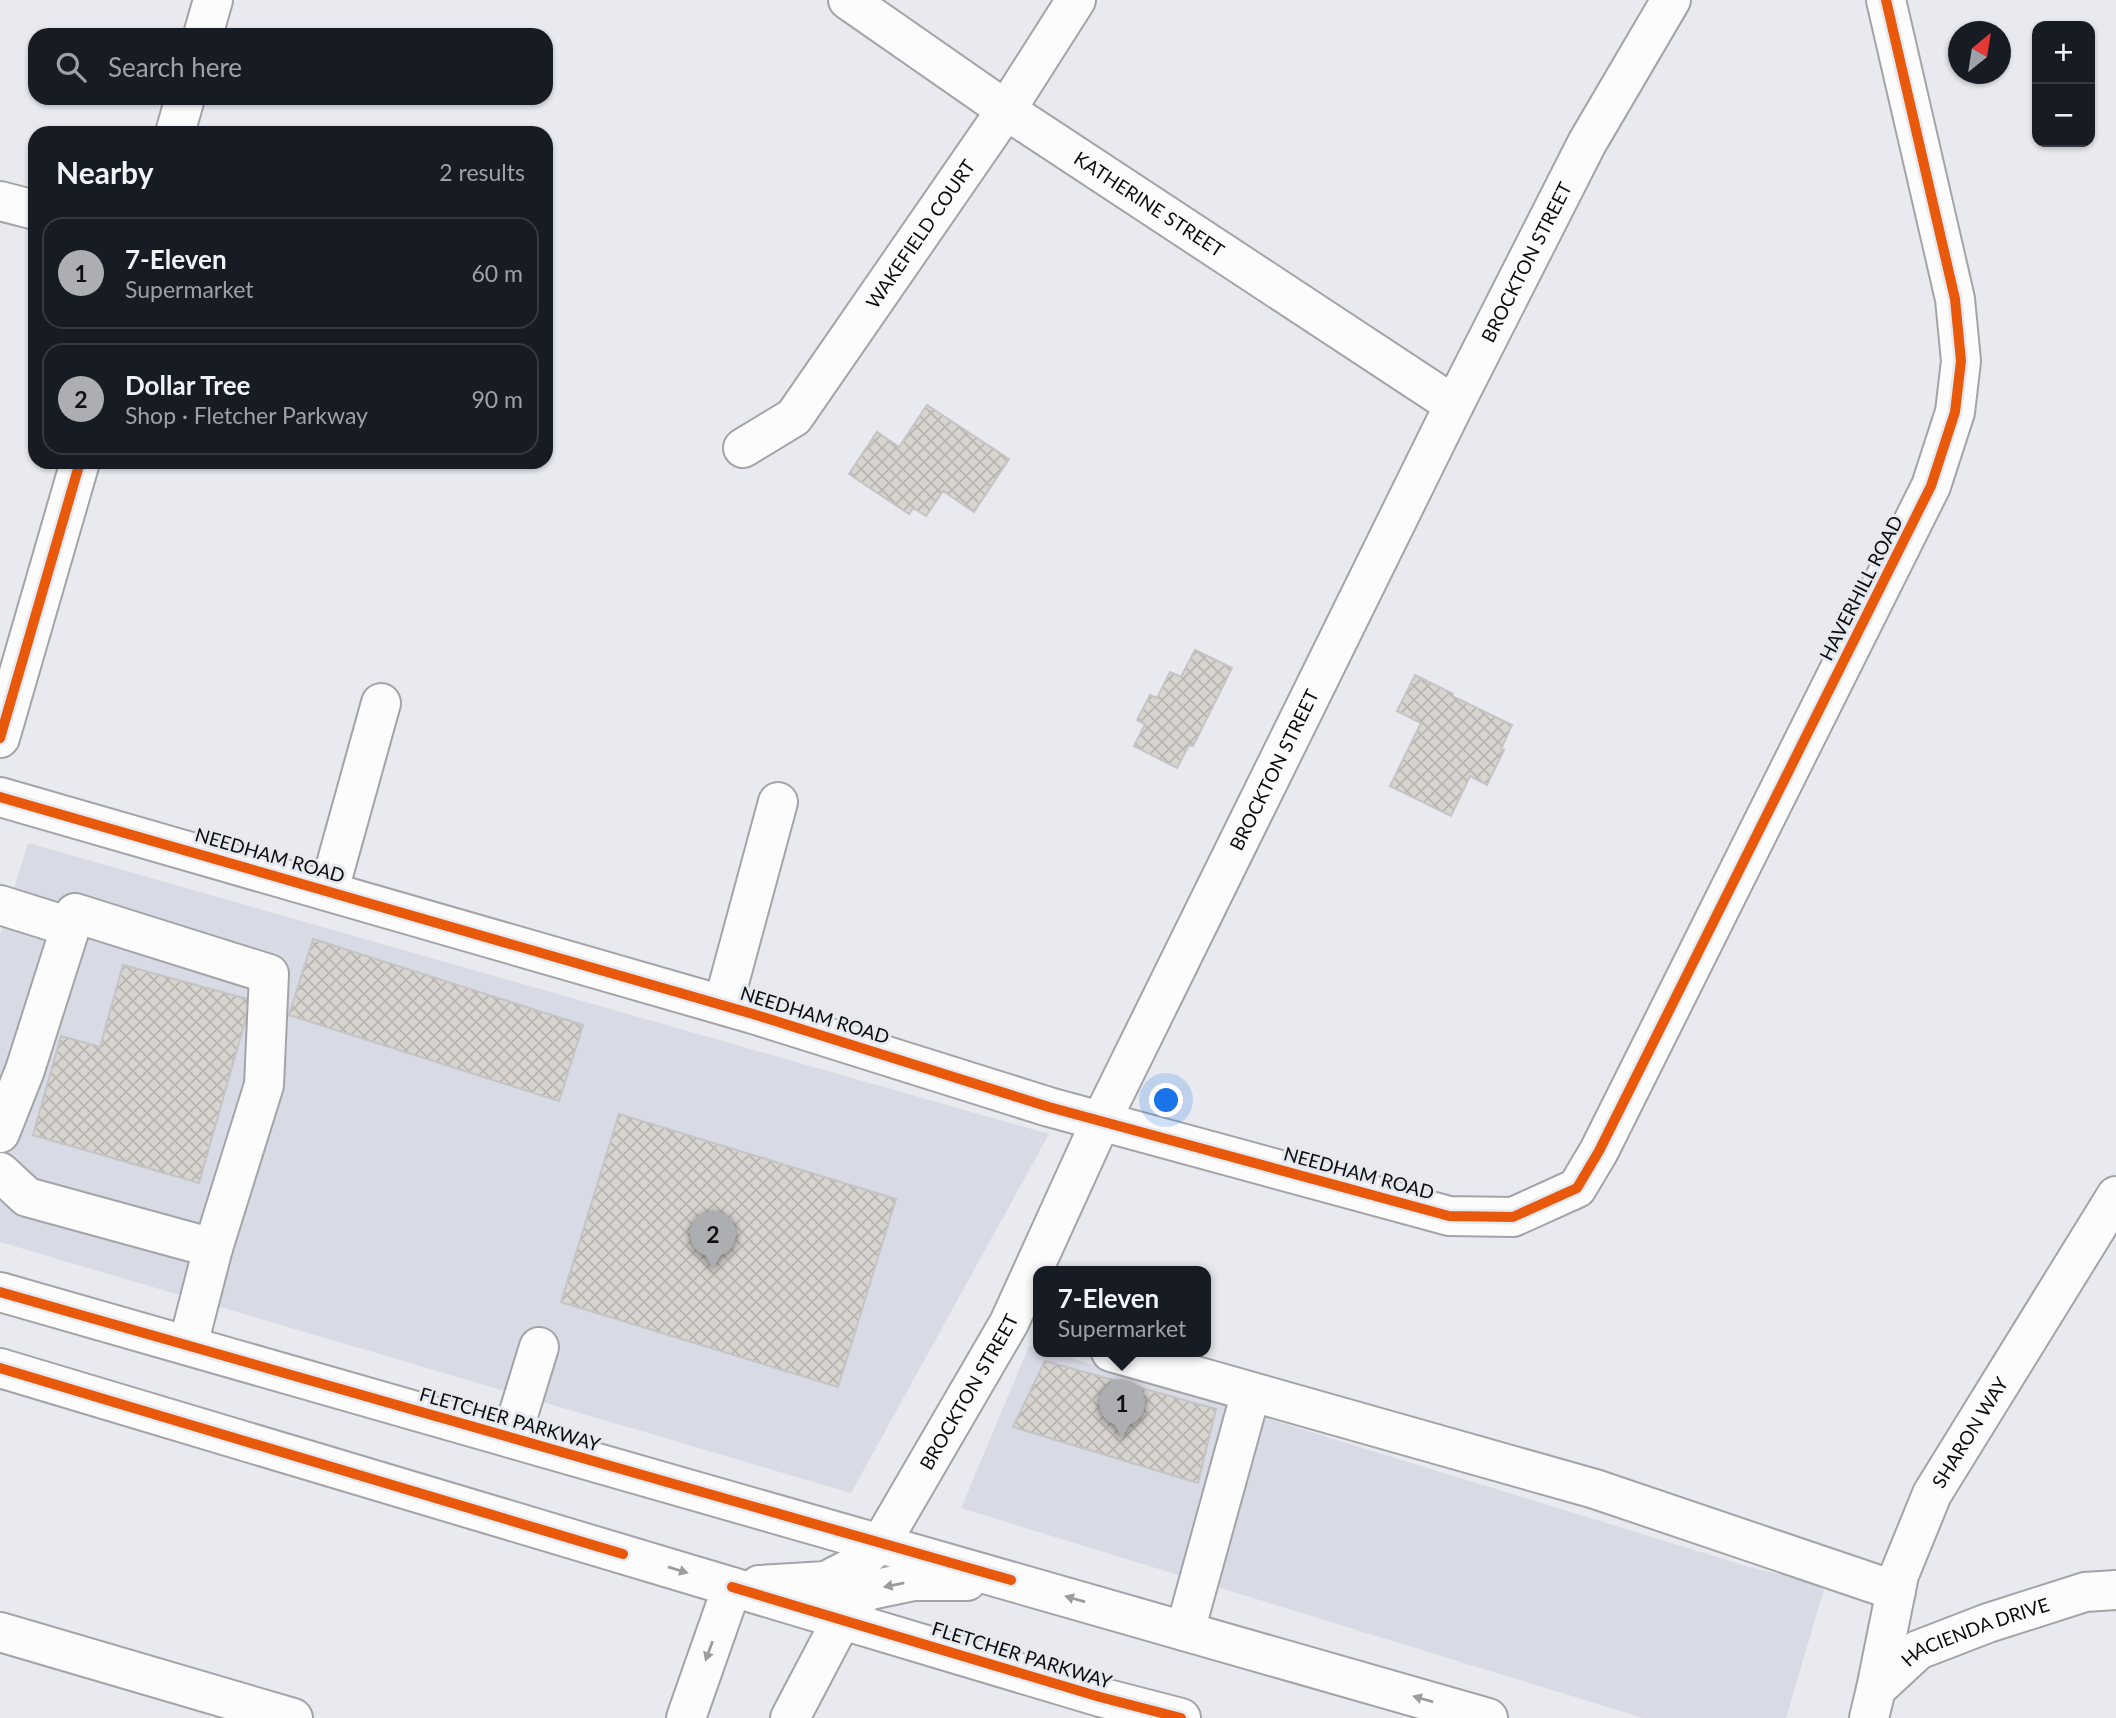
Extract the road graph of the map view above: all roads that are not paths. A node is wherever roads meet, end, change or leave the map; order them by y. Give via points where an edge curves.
1 (214, 0) edge
2 (848, 0) edge
3 (1076, 0) edge
4 (1885, 0) edge
5 (1670, 1) edge
6 (205, 28) edge
7 (183, 105) edge
8 (1006, 110) junction
9 (177, 126) edge
10 (0, 201) edge
11 (28, 208) edge
12 (1454, 405) junction
13 (743, 448) dead end
14 (78, 469) edge
15 (381, 703) dead end
16 (0, 738) edge
17 (0, 797) edge
18 (778, 802) dead end
19 (329, 890) junction
20 (0, 905) edge
21 (70, 927) junction
22 (723, 1005) junction
23 (1101, 1121) junction
24 (0, 1133) edge
25 (1599, 1151) joint
26 (0, 1172) edge
27 (2116, 1196) edge
28 (213, 1248) junction
29 (1047, 1266) edge
30 (0, 1292) edge
31 (1033, 1304) edge
32 (1024, 1328) edge
33 (188, 1345) junction
34 (539, 1347) dead end
35 (1128, 1357) edge
36 (0, 1368) edge
37 (1251, 1392) junction
38 (511, 1438) junction
39 (881, 1543) junction
40 (1011, 1580) junction
41 (732, 1587) junction
42 (1896, 1591) junction
43 (2115, 1597) edge
44 (842, 1619) junction
45 (1185, 1631) junction
46 (0, 1632) edge
47 (1873, 1704) edge
48 (293, 1718) edge
49 (686, 1718) edge
50 (790, 1718) edge
51 (1181, 1718) edge
52 (1488, 1718) edge

1 - 6 street
2 - 8 street, KATHERINE STREET
3 - 8 street, WAKEFIELD COURT
4 - 25 street, HAVERHILL ROAD via 1955,299 1961,361 1955,412 1931,486
5 - 12 street, BROCKTON STREET via 1587,143
7 - 9 street
8 - 12 street, KATHERINE STREET
8 - 13 street, WAKEFIELD COURT via 794,417
10 - 11 street
12 - 23 street, BROCKTON STREET
14 - 16 street
15 - 19 street
17 - 19 street, NEEDHAM ROAD
18 - 22 street
19 - 22 street, NEEDHAM ROAD
20 - 21 street
21 - 24 street
21 - 28 street via 75,913 269,974 264,1086
22 - 23 street, NEEDHAM ROAD
23 - 25 street, NEEDHAM ROAD via 1449,1216 1513,1217 1577,1188
23 - 29 street, BROCKTON STREET
26 - 28 street via 27,1197
27 - 42 street, SHARON WAY via 1932,1494
28 - 33 street
30 - 33 street, FLETCHER PARKWAY
31 - 32 street, BROCKTON STREET
32 - 39 street, BROCKTON STREET
33 - 38 street, FLETCHER PARKWAY
34 - 38 street
35 - 37 street
36 -> 41 street, FLETCHER PARKWAY
37 - 42 street via 1595,1489
37 - 45 street
38 - 39 street, FLETCHER PARKWAY
39 - 40 street, FLETCHER PARKWAY
39 - 41 street, BROCKTON STREET via 851,1568 826,1581
40 -> 44 street via 914,1581 866,1591
45 -> 40 street, FLETCHER PARKWAY
41 - 44 street, FLETCHER PARKWAY
41 -> 49 street
42 - 47 street, SHARON WAY
43 - 47 street, HACIENDA DRIVE via 2085,1592 1918,1650
44 - 50 street
44 - 51 street, FLETCHER PARKWAY
52 -> 45 street, FLETCHER PARKWAY
46 - 48 street

